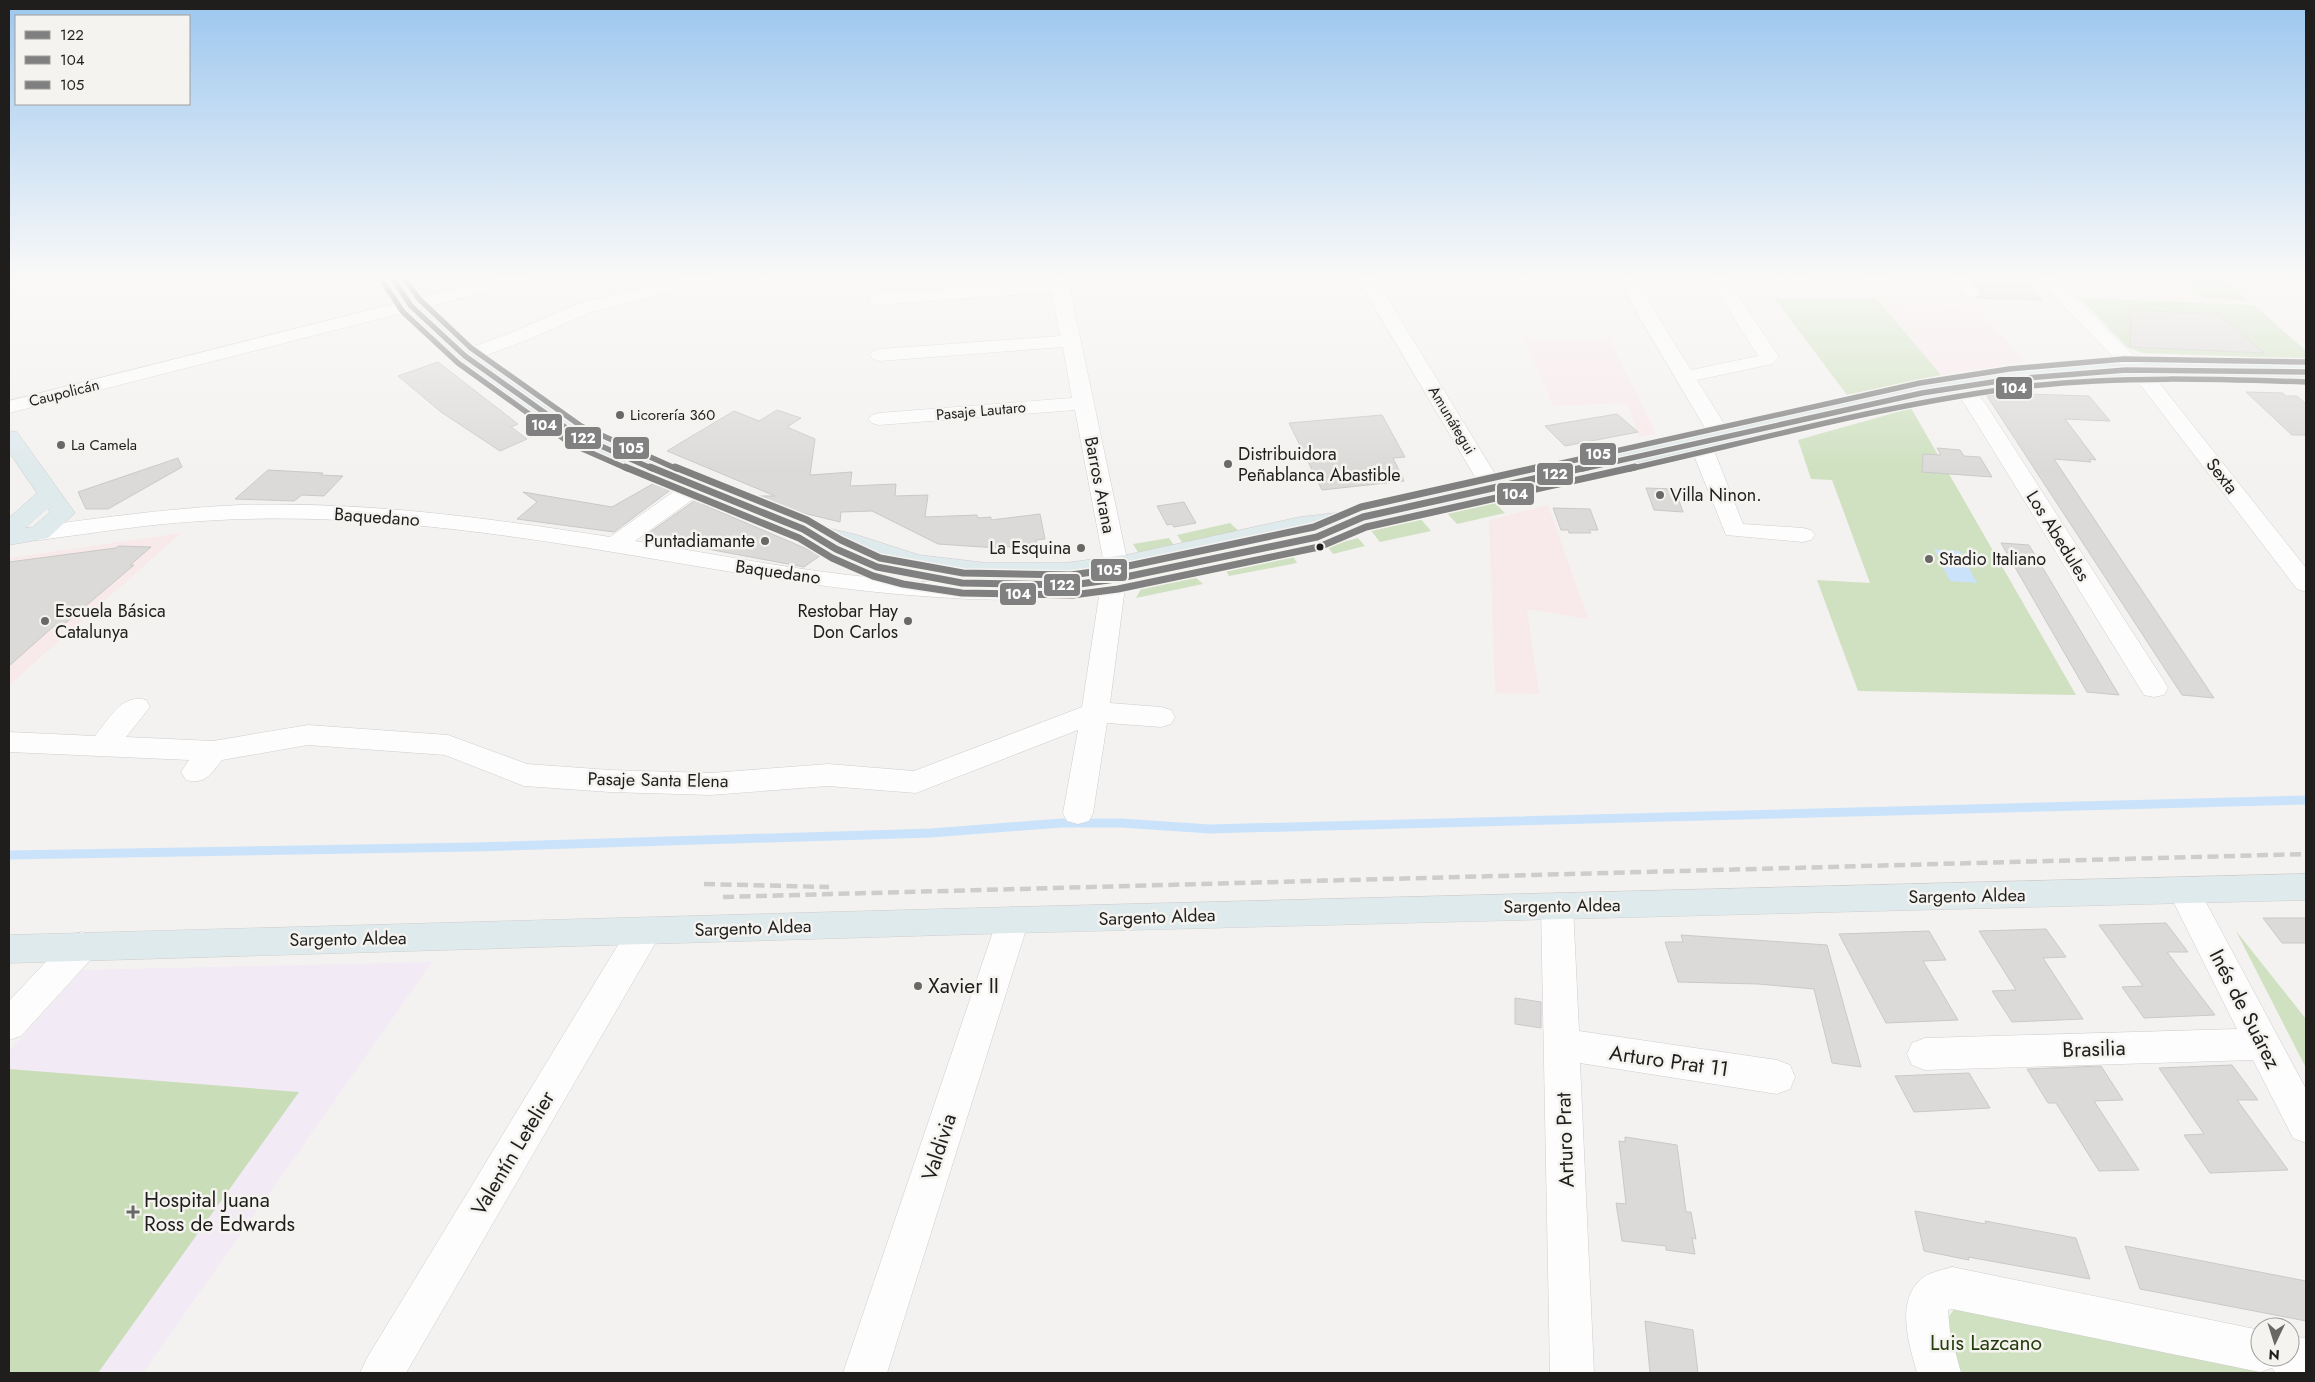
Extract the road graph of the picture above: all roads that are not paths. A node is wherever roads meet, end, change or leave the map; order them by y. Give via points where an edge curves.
1 (274, 340) edge
2 (448, 340) edge
3 (509, 340) edge
4 (1404, 340) edge
5 (1663, 340) edge
6 (1758, 340) edge
7 (2107, 340) edge
8 (1071, 341) joint
9 (880, 354) dead end
10 (465, 356) junction
11 (2136, 370) junction
12 (2306, 372) edge
13 (1685, 377) junction
14 (1960, 386) junction
15 (1084, 402) junction
16 (9, 407) edge
17 (879, 419) dead end
18 (9, 437) edge
19 (1711, 440) junction
20 (694, 487) junction
21 (1492, 487) junction
22 (50, 494) junction
23 (803, 529) junction
24 (9, 530) edge
25 (40, 533) junction
26 (1803, 535) dead end
27 (9, 538) edge
28 (615, 545) junction
29 (1116, 572) junction
30 (1072, 584) junction
31 (2306, 584) edge
32 (2154, 688) dead end
33 (136, 708) dead end
34 (1096, 712) junction
35 (1161, 717) dead end
36 (9, 742) edge
37 (103, 745) junction
38 (1078, 813) dead end
39 (2306, 887) edge
40 (2184, 891) junction
41 (1557, 906) junction
42 (1013, 920) junction
43 (644, 932) junction
44 (82, 946) junction
45 (9, 948) edge
46 (9, 1025) edge
47 (1562, 1044) junction
48 (2263, 1044) junction
49 (1925, 1054) dead end
50 (1776, 1077) dead end
51 (2306, 1126) edge
52 (2250, 1349) edge
53 (382, 1373) edge
54 (865, 1373) edge
55 (1572, 1373) edge
56 (1939, 1373) edge

1 - 16 street, Caupolicán
2 - 10 main road
3 - 10 street
4 - 21 street, Amunátegui
5 - 13 street
6 - 13 street via 1769,357 1765,360
7 - 11 street, Sexta
8 - 9 street
8 - 15 street, Barros Arana
10 - 20 main road via 576,435
11 - 12 main road, Baquedano via 2222,368
11 - 14 main road, Baquedano via 2030,376
11 - 31 street, Sexta
13 - 19 street
14 - 19 main road, Baquedano
14 - 32 street, Los Abedules via 1974,403
15 - 17 street, Pasaje Lautaro
15 - 29 street, Barros Arana
18 - 22 main road
19 - 21 main road, Baquedano
19 - 26 street via 1734,530
20 - 23 main road
20 - 28 street
21 - 29 main road, Baquedano via 1363,517 1316,537
22 - 24 main road
22 - 25 main road via 63,513
23 - 29 main road via 916,562 953,568 1034,573
23 - 30 main road via 836,549 905,574 962,584
25 - 27 main road, Baquedano
25 - 28 street, Baquedano via 202,514 311,513 453,523
28 - 30 street, Baquedano via 804,577 898,586 1003,591
29 - 30 main road, Baquedano
29 - 34 street, Barros Arana
33 - 37 street
34 - 35 street
34 - 37 street, Pasaje Santa Elena via 916,782 828,775 711,784 524,775 448,745 308,735 204,762
34 - 38 street, Barros Arana
36 - 37 street, Pasaje Santa Elena
39 - 40 main road, Sargento Aldea
40 - 41 main road, Sargento Aldea
40 - 48 street, Inés de Suárez
41 - 42 main road, Sargento Aldea
41 - 47 street, Arturo Prat
42 - 43 main road, Sargento Aldea
42 - 54 street, Valdivia
43 - 44 main road, Sargento Aldea
43 - 53 street, Valentín Letelier
44 - 45 main road, Sargento Aldea
44 - 46 street
47 - 50 street, Arturo Prat 11
47 - 55 street, Arturo Prat
48 - 49 street, Brasilia
48 - 51 street, Inés de Suárez
52 - 56 street via 1952,1288 1939,1291 1928,1304 1927,1317

